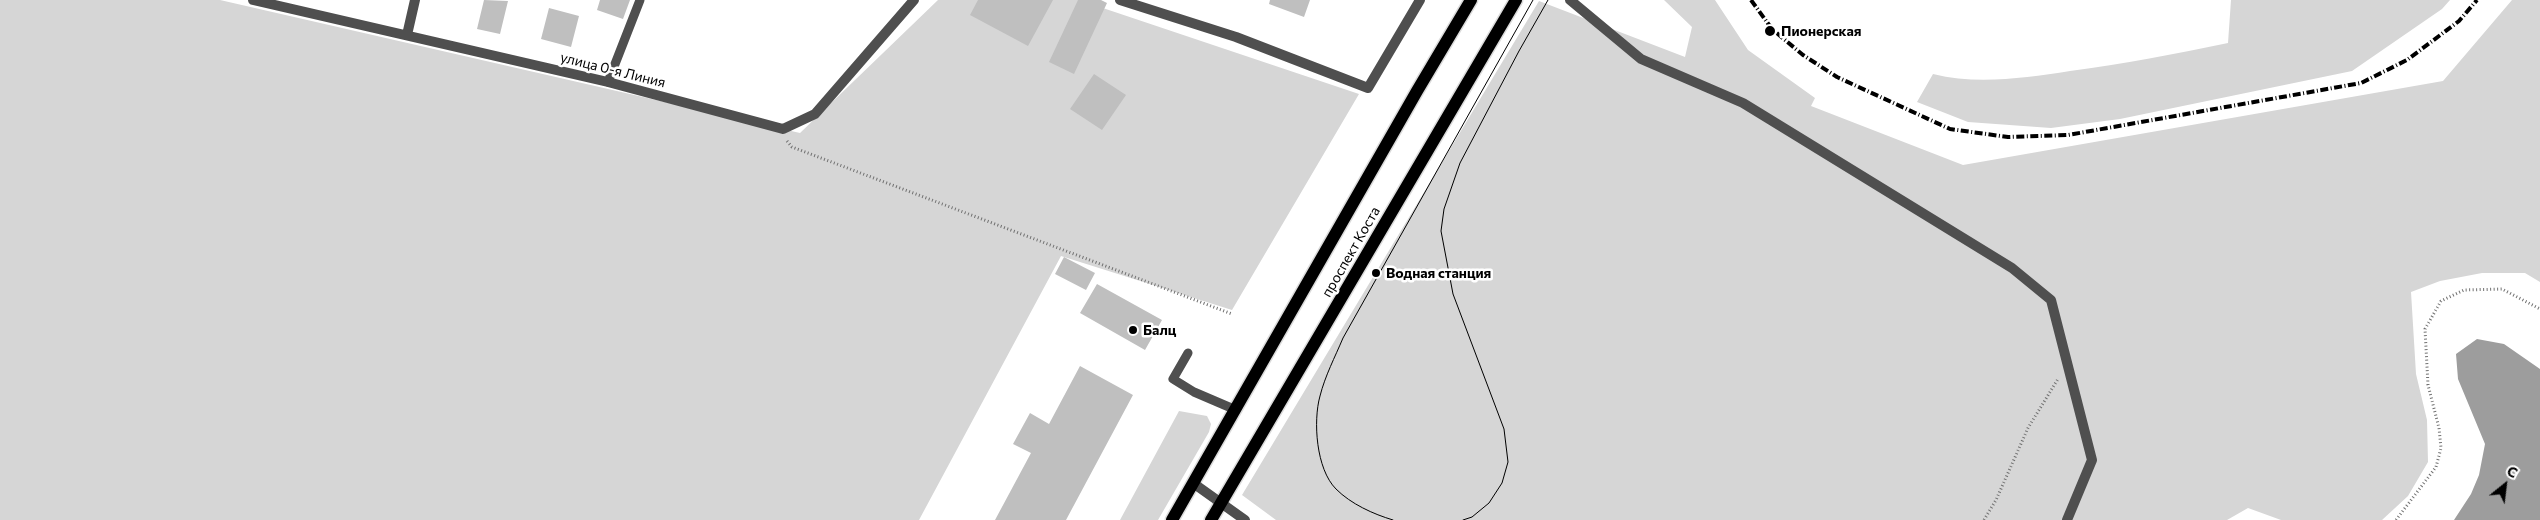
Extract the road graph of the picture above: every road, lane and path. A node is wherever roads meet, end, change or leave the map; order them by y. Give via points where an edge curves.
1 (253, 0) edge
2 (415, 0) edge
3 (640, 0) edge
4 (914, 0) edge
5 (1120, 0) edge
6 (1420, 0) edge
7 (1471, 0) edge
8 (1516, 0) edge
9 (1570, 0) edge
10 (407, 36) junction
11 (608, 82) junction
12 (783, 129) junction
13 (2540, 309) edge
14 (1232, 314) dead end
15 (1188, 353) dead end
16 (2067, 363) junction
17 (1236, 410) junction
18 (1193, 483) junction
19 (1221, 504) junction
20 (1172, 520) edge
21 (1211, 520) edge
22 (1245, 520) edge
23 (1984, 520) edge
24 (2067, 520) edge
25 (2396, 520) edge

1 - 10 street, улица 0-я Линия
2 - 10 street
3 - 11 lane
4 - 12 street via 815,114
5 - 6 street via 1236,37 1368,88
7 - 17 main road, проспект Коста
8 - 19 main road, проспект Коста
9 - 16 street via 1641,59 1743,104 2012,268 2051,300
10 - 11 street, улица 0-я Линия
11 - 12 street, улица 0-я Линия
12 - 14 path via 785,140 792,147
13 - 25 path via 2502,289 2464,290 2441,301 2424,329 2428,385 2441,448 2436,467
15 - 17 lane via 1173,379
16 - 23 path via 2028,428
16 - 24 street via 2092,460
17 - 18 main road, проспект Коста
18 - 19 street
18 - 20 main road, проспект Коста
19 - 21 main road, проспект Коста
19 - 22 street

